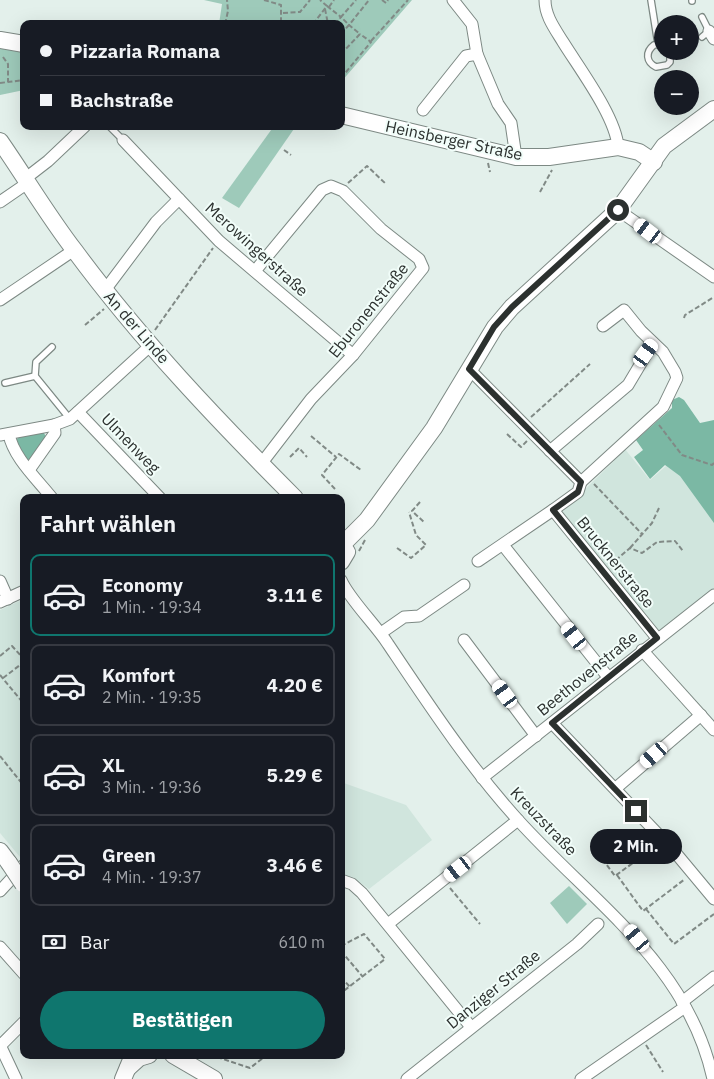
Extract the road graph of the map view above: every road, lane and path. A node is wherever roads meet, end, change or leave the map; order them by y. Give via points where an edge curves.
1 (226, 0) edge
2 (264, 0) edge
3 (310, 0) edge
4 (320, 0) edge
5 (334, 0) edge
6 (356, 0) edge
7 (369, 0) edge
8 (382, 0) edge
9 (388, 0) edge
10 (408, 0) edge
11 (453, 0) edge
12 (545, 0) edge
13 (651, 0) edge
14 (328, 7) junction
15 (325, 9) junction
16 (282, 13) junction
17 (654, 15) edge
18 (340, 17) junction
19 (702, 17) dead end
20 (226, 20) edge
21 (281, 20) edge
22 (316, 20) edge
23 (327, 20) edge
24 (338, 20) edge
25 (344, 20) edge
26 (345, 21) edge
27 (350, 25) junction
28 (345, 30) edge
29 (360, 34) junction
30 (708, 36) edge
31 (0, 40) edge
32 (370, 42) junction
33 (20, 43) edge
34 (654, 46) edge
35 (345, 50) edge
36 (477, 54) junction
37 (0, 58) edge
38 (671, 60) edge
39 (345, 73) edge
40 (20, 80) edge
41 (8, 82) junction
42 (0, 83) edge
43 (714, 109) edge
44 (423, 110) dead end
45 (345, 116) edge
46 (81, 130) edge
47 (86, 130) edge
48 (114, 130) edge
49 (123, 140) joint
50 (0, 141) edge
51 (72, 144) dead end
52 (618, 147) junction
53 (284, 150) dead end
54 (291, 155) dead end
55 (554, 156) junction
56 (516, 157) junction
57 (654, 162) junction
58 (27, 180) junction
59 (386, 184) dead end
60 (341, 190) junction
61 (540, 192) dead end
62 (179, 199) junction
63 (0, 202) edge
64 (618, 210) junction
65 (219, 241) junction
66 (74, 250) junction
67 (255, 271) junction
68 (714, 277) edge
69 (109, 295) junction
70 (714, 298) edge
71 (0, 300) edge
72 (684, 318) dead end
73 (85, 325) dead end
74 (603, 326) dead end
75 (148, 342) junction
76 (653, 343) junction
77 (52, 347) dead end
78 (353, 355) junction
79 (590, 364) dead end
80 (469, 369) junction
81 (35, 376) junction
82 (5, 383) dead end
83 (74, 416) junction
84 (652, 417) junction
85 (523, 423) junction
86 (54, 425) junction
87 (5, 434) edge
88 (507, 434) dead end
89 (534, 434) junction
90 (312, 436) dead end
91 (550, 451) junction
92 (290, 457) dead end
93 (307, 457) dead end
94 (336, 457) junction
95 (261, 464) junction
96 (713, 465) edge
97 (30, 470) junction
98 (361, 470) dead end
99 (584, 479) junction
100 (335, 489) dead end
101 (49, 494) edge
102 (156, 494) edge
103 (291, 494) edge
104 (420, 502) dead end
105 (659, 508) dead end
106 (553, 510) junction
107 (409, 512) dead end
108 (425, 522) dead end
109 (642, 534) junction
110 (345, 540) edge
111 (502, 545) junction
112 (397, 548) dead end
113 (630, 548) junction
114 (683, 551) dead end
115 (478, 561) dead end
116 (603, 571) junction
117 (0, 581) edge
118 (345, 585) edge
119 (464, 585) dead end
120 (20, 593) edge
121 (714, 595) edge
122 (4, 600) edge
123 (381, 633) junction
124 (657, 638) junction
125 (464, 640) dead end
126 (642, 650) junction
127 (20, 655) edge
128 (0, 656) edge
129 (20, 663) edge
130 (0, 675) edge
131 (608, 677) junction
132 (3, 678) junction
133 (20, 699) edge
134 (700, 715) junction
135 (552, 723) junction
136 (714, 730) edge
137 (536, 736) junction
138 (0, 756) edge
139 (482, 778) junction
140 (20, 781) edge
141 (616, 788) junction
142 (518, 820) junction
143 (652, 849) dead end
144 (598, 853) dead end
145 (11, 860) edge
146 (692, 872) junction
147 (617, 875) junction
148 (20, 879) edge
149 (444, 880) junction
150 (345, 881) edge
151 (0, 891) edge
152 (714, 899) edge
153 (646, 909) junction
154 (714, 914) edge
155 (388, 924) junction
156 (480, 924) dead end
157 (598, 924) dead end
158 (345, 944) edge
159 (0, 947) edge
160 (345, 956) edge
161 (20, 970) edge
162 (363, 977) junction
163 (714, 977) edge
164 (345, 981) edge
165 (350, 987) junction
166 (345, 990) edge
167 (684, 1004) junction
168 (20, 1026) edge
169 (471, 1027) junction
170 (641, 1037) junction
171 (0, 1046) edge
172 (711, 1058) edge
173 (177, 1059) edge
174 (223, 1059) edge
175 (262, 1059) edge
176 (664, 1072) dead end
177 (16, 1079) edge
178 (214, 1079) edge
179 (407, 1079) edge
180 (581, 1079) edge
181 (713, 1079) edge

1 - 20 path
2 - 16 path via 280,5
3 - 16 path via 300,12
4 - 14 path
5 - 14 path
6 - 18 path
7 - 27 path
8 - 9 path via 386,3
10 - 32 path
11 - 36 street via 472,24
12 - 52 street via 550,21 610,118 618,136
13 - 17 lane
14 - 15 path
14 - 18 path
15 - 22 path
15 - 23 path
16 - 21 path
18 - 24 path
18 - 25 path
19 - 30 lane
26 - 27 path
27 - 28 path
27 - 29 path
29 - 32 path
29 - 35 path
31 - 33 street
32 - 39 path
34 - 38 lane via 648,52 652,65 664,67
36 - 44 street via 466,56
36 - 56 street via 498,104 511,123
37 - 41 path via 3,57 8,64
40 - 41 path
41 - 42 path
43 - 57 street via 671,140
45 - 56 street, Heinsberger Straße
46 - 58 street
47 - 51 lane
48 - 49 lane
49 - 62 street, Merowingerstraße
50 - 58 street, An der Linde
52 - 55 street, Heinsberger Straße
52 - 57 street, Heinsberger Straße via 639,152
53 - 54 path
55 - 56 street, Heinsberger Straße
55 - 61 path via 554,166
57 - 64 street
58 - 63 street
58 - 66 street, An der Linde
59 - 60 path via 366,166
60 - 67 street via 330,186 322,190
60 - 78 street, Eburonenstraße via 381,229 419,259 423,268
62 - 65 street, Merowingerstraße
62 - 69 street via 156,222
64 - 68 street
64 - 80 street via 512,307 494,327
65 - 67 street, Merowingerstraße
65 - 75 path
66 - 69 street, An der Linde
66 - 71 street
67 - 78 street, Merowingerstraße
69 - 73 path
69 - 75 street, An der Linde
70 - 72 path
74 - 76 street via 624,310
75 - 83 street
75 - 95 street, An der Linde
76 - 84 street, Brucknerstraße via 663,352 676,372 676,378 664,408
76 - 91 street via 628,385
77 - 81 lane via 36,362
78 - 95 street, Eburonenstraße via 310,399
79 - 85 path
80 - 85 street
80 - 110 street via 434,428 390,491 364,524
81 - 82 lane
81 - 83 lane
83 - 86 street
83 - 102 street, Ulmenweg
84 - 96 path via 682,455
84 - 99 street, Brucknerstraße
85 - 89 street
86 - 87 street
86 - 97 street via 55,433
87 - 97 street
88 - 89 path via 521,446
89 - 91 street
90 - 94 path
91 - 99 street
92 - 93 path via 299,448
94 - 98 path via 339,454
94 - 100 path via 322,475
95 - 103 street, An der Linde
97 - 101 street
99 - 106 street, Brucknerstraße via 578,492
99 - 109 path
104 - 108 path via 412,511
105 - 109 path
106 - 111 street
106 - 116 street, Brucknerstraße
107 - 112 path via 416,535 426,545 411,558
109 - 113 path
111 - 115 street
111 - 131 street
113 - 114 path via 642,553 657,542 675,541
113 - 116 path
116 - 124 street, Brucknerstraße
117 - 122 street
118 - 123 street, Kreuzstraße
119 - 123 street via 419,616 404,617
120 - 122 street
121 - 124 street, Beethovenstraße
123 - 139 street, Kreuzstraße
124 - 126 street, Beethovenstraße
125 - 137 street
126 - 131 street, Beethovenstraße
126 - 134 street
127 - 128 path via 12,646
129 - 132 path
130 - 132 path
131 - 135 street, Beethovenstraße
132 - 133 path
134 - 136 street
134 - 141 street
135 - 137 street, Beethovenstraße
135 - 141 street
137 - 139 street, Beethovenstraße
138 - 140 path
139 - 142 street, Kreuzstraße
141 - 146 street
142 - 149 street
142 - 167 street, Kreuzstraße via 627,927
143 - 147 path
144 - 147 path
145 - 148 street, bridge
145 - 151 street
146 - 152 street
146 - 153 path
147 - 153 path via 644,911
149 - 155 street
149 - 156 path
150 - 155 street via 362,893
153 - 154 path via 674,944
155 - 169 street
157 - 169 street, Danziger Straße
158 - 162 path via 364,934 385,959
159 - 161 street
160 - 162 path
162 - 165 path
163 - 167 street
164 - 165 path
165 - 166 path
167 - 170 street
167 - 172 street, Kreuzstraße
168 - 171 street
169 - 179 street, Danziger Straße
170 - 176 path
170 - 180 street
171 - 177 street
172 - 181 street, Kreuzstraße
173 - 178 street
174 - 175 path via 250,1068

